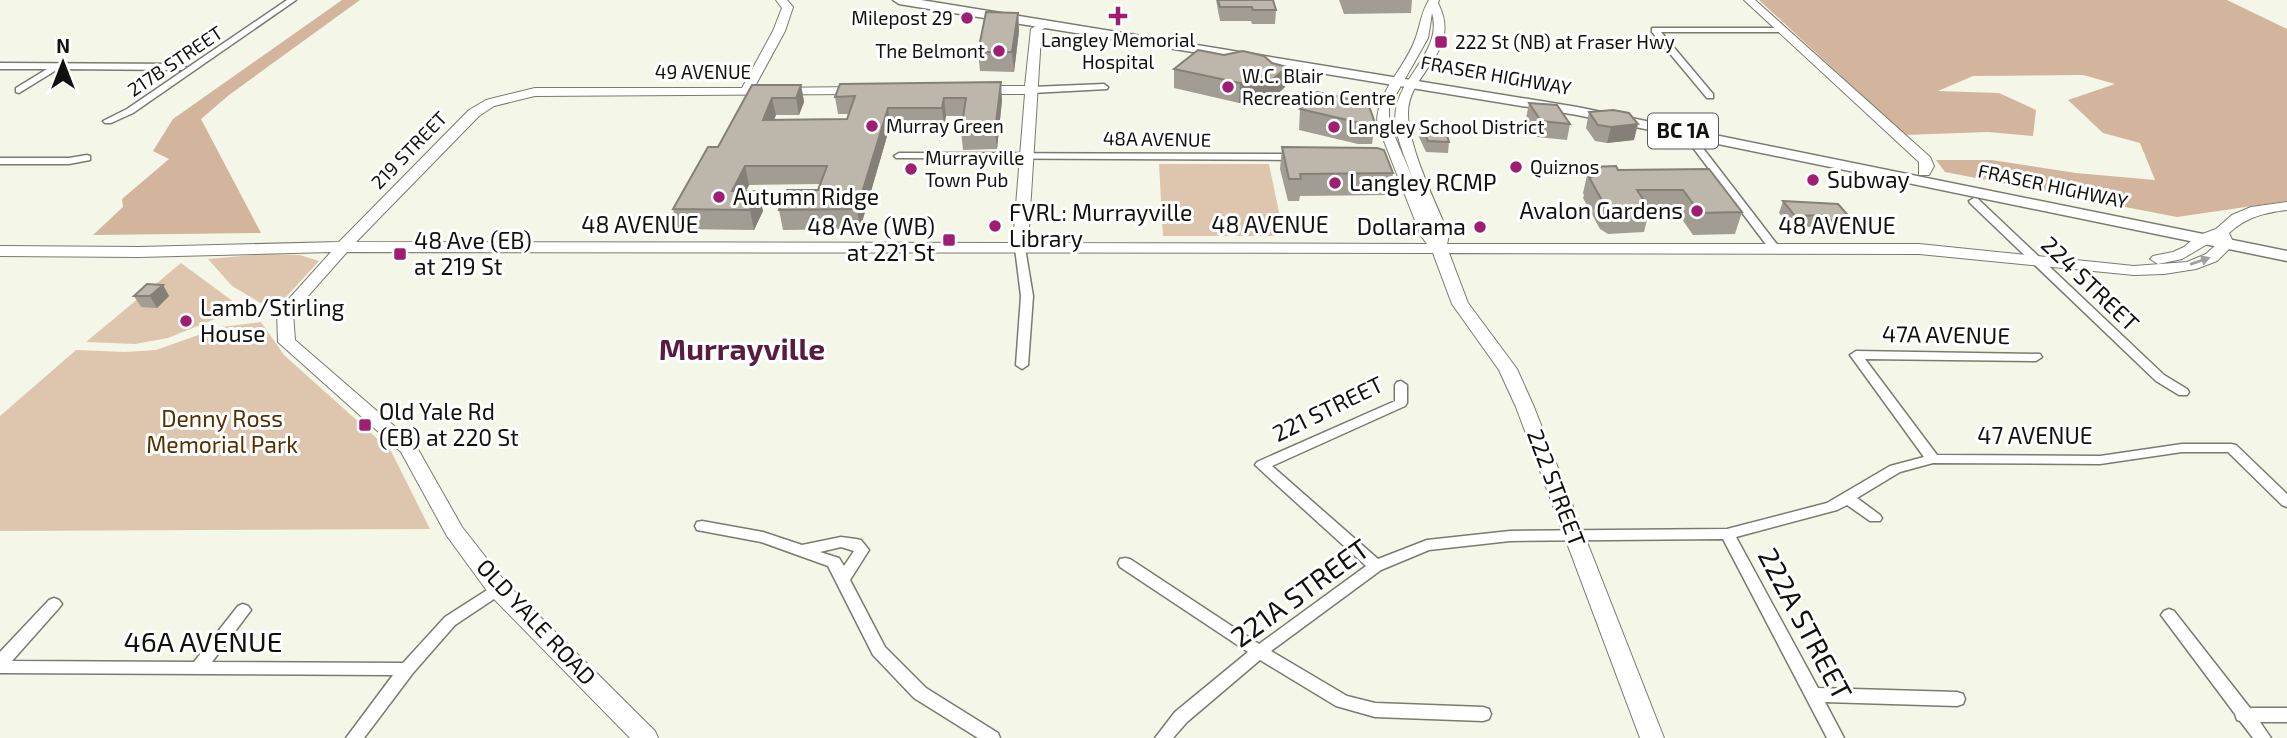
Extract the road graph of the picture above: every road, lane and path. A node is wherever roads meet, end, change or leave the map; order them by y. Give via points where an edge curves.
1 (292, 0) edge
2 (781, 0) edge
3 (900, 0) edge
4 (934, 0) edge
5 (1749, 0) edge
6 (1434, 2) edge
7 (1045, 23) junction
8 (1655, 30) joint
9 (1783, 30) junction
10 (0, 66) edge
11 (57, 66) junction
12 (182, 67) dead end
13 (1407, 78) junction
14 (1104, 87) dead end
15 (19, 90) dead end
16 (872, 90) edge
17 (965, 90) edge
18 (1032, 90) junction
19 (746, 91) junction
20 (513, 95) joint
21 (1710, 96) dead end
22 (108, 121) dead end
23 (1694, 133) junction
24 (900, 156) dead end
25 (1027, 156) junction
26 (1390, 156) junction
27 (1413, 156) junction
28 (1313, 157) edge
29 (87, 158) dead end
30 (0, 161) edge
31 (1924, 172) junction
32 (1973, 201) dead end
33 (2287, 206) edge
34 (2223, 238) junction
35 (2202, 239) junction
36 (2287, 246) edge
37 (343, 247) junction
38 (1020, 248) junction
39 (1439, 248) junction
40 (1775, 249) junction
41 (0, 251) edge
42 (2287, 256) edge
43 (2035, 261) junction
44 (2036, 357) dead end
45 (1022, 365) dead end
46 (1401, 385) dead end
47 (2182, 392) dead end
48 (1933, 459) junction
49 (1262, 465) joint
50 (1847, 498) junction
51 (2287, 502) edge
52 (1875, 518) dead end
53 (702, 526) dead end
54 (1727, 534) junction
55 (1574, 536) junction
56 (802, 550) junction
57 (1125, 564) dead end
58 (1376, 566) junction
59 (843, 579) junction
60 (498, 589) junction
61 (54, 604) dead end
62 (243, 610) dead end
63 (2169, 615) dead end
64 (1259, 652) junction
65 (0, 665) edge
66 (197, 669) junction
67 (407, 669) junction
68 (1814, 695) junction
69 (1957, 699) dead end
70 (1483, 714) dead end
71 (2244, 715) junction
72 (2287, 715) edge
73 (354, 738) edge
74 (646, 738) edge
75 (992, 738) edge
76 (1163, 738) edge
77 (1652, 738) edge
78 (1836, 738) edge
79 (2263, 738) edge

1 - 22 street, 217B STREET via 130,111
2 - 19 street via 788,7 779,31
3 - 7 main road, FRASER HIGHWAY / BC 1A
4 - 13 main road, FRASER HIGHWAY / BC 1A
5 - 9 street
6 - 13 street, 222 STREET via 1440,31
7 - 13 main road, FRASER HIGHWAY / BC 1A
7 - 18 street via 1036,30
8 - 9 street
8 - 21 street
9 - 31 street via 1925,160
10 - 11 street
11 - 12 street
11 - 15 street
13 - 23 main road, FRASER HIGHWAY / BC 1A
13 - 26 street, 222 STREET via 1381,115
13 - 27 street, 222 STREET via 1400,116
13 - 31 main road, FRASER HIGHWAY / BC 1A via 1576,102
14 - 18 street
16 - 19 street, 49 AVENUE
17 - 18 street
18 - 25 street
19 - 20 street, 49 AVENUE
20 - 37 street, 219 STREET via 474,113
23 - 35 main road, FRASER HIGHWAY / BC 1A
23 - 40 street via 1694,143
24 - 25 street, 48A AVENUE
25 - 28 street, 48A AVENUE
25 - 38 street
26 - 27 street
26 - 39 street, 222 STREET
27 - 39 street, 222 STREET via 1441,235
29 - 30 street
31 - 34 main road, FRASER HIGHWAY / BC 1A
32 - 43 street, 224 STREET
33 - 34 street, 48 AVENUE via 2236,218
34 - 35 main road, FRASER HIGHWAY / BC 1A
34 - 36 main road, FRASER HIGHWAY / BC 1A
34 - 42 main road, FRASER HIGHWAY / BC 1A
43 -> 34 street, 48 AVENUE via 2162,270 2211,258 2222,250
35 - 43 street, 48 AVENUE via 2177,256 2147,261
37 - 38 street, 48 AVENUE
37 - 41 street, 48 AVENUE
37 - 60 street, OLD YALE ROAD via 285,312 287,342 408,448 454,531
38 - 39 street, 48 AVENUE
38 - 45 street via 1027,296
39 - 40 street, 48 AVENUE
39 - 55 street, 222 STREET via 1460,304 1508,369
40 - 43 street, 48 AVENUE via 1935,250
43 - 47 street, 224 STREET via 2160,378
44 - 48 street, 47A AVENUE via 1856,355
46 - 49 street, 221 STREET via 1401,403
48 - 50 street, 47 AVENUE via 1895,469
48 - 51 street, 47 AVENUE via 2100,460 2182,447 2231,448
49 - 58 street
50 - 52 street
50 - 54 street, 47 AVENUE via 1832,507
53 - 56 street via 763,537
54 - 55 street, 47 AVENUE
54 - 68 street, 222A STREET
55 - 58 street, 221A STREET via 1510,536 1427,545
55 - 77 street, 222 STREET
56 - 59 street via 834,562
56 - 59 street via 841,542 856,544 862,550
57 - 64 street
58 - 64 street, 221A STREET
59 - 75 street via 879,651 920,693
60 - 67 street via 450,621
60 - 74 street, OLD YALE ROAD
61 - 65 street
62 - 66 street
63 - 71 street
64 - 70 street via 1342,701 1376,710
64 - 76 street, 221A STREET via 1181,717
65 - 66 street, 46A AVENUE
66 - 67 street, 46A AVENUE
67 - 73 street
68 - 69 street
68 - 78 street, 222A STREET
71 - 72 street
71 - 79 street

